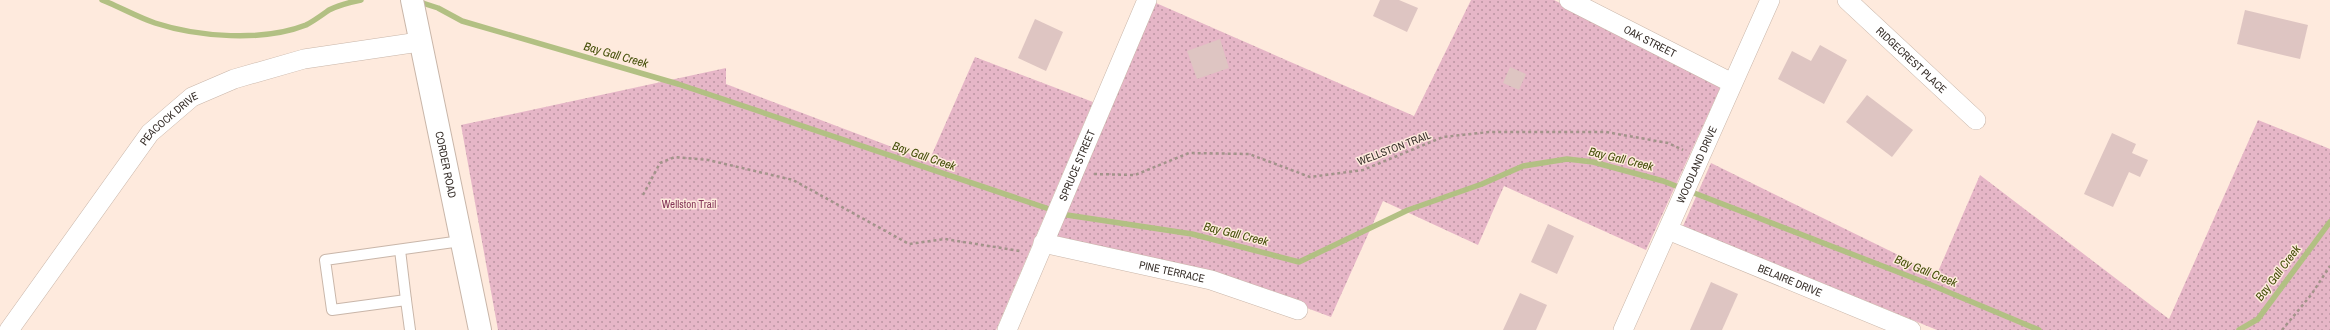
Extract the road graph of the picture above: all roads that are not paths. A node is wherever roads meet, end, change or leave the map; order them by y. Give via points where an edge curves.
1 (412, 0) edge
2 (1147, 0) edge
3 (1568, 0) edge
4 (1770, 0) edge
5 (1847, 0) edge
6 (420, 42) junction
7 (1732, 83) junction
8 (1976, 120) dead end
9 (1668, 230) junction
10 (461, 241) junction
11 (1043, 244) junction
12 (400, 250) junction
13 (406, 300) junction
14 (1298, 310) dead end
15 (9, 330) edge
16 (410, 330) edge
17 (480, 330) edge
18 (1007, 330) edge
19 (1623, 330) edge
20 (1912, 330) edge

1 - 6 street, CORDER ROAD
2 - 11 street, SPRUCE STREET
3 - 7 street, OAK STREET
4 - 7 street, WOODLAND DRIVE
5 - 8 street, RIDGECREST PLACE
6 - 10 street, CORDER ROAD
6 - 15 street, PEACOCK DRIVE via 304,59 234,80 192,97 150,133
7 - 9 street, WOODLAND DRIVE
9 - 19 street, WOODLAND DRIVE
9 - 20 street, BELAIRE DRIVE
10 - 12 lane
10 - 17 street, CORDER ROAD
11 - 14 street, PINE TERRACE via 1211,280
11 - 18 street, SPRUCE STREET
12 - 13 lane
12 - 13 lane via 325,260 332,310
13 - 16 lane

